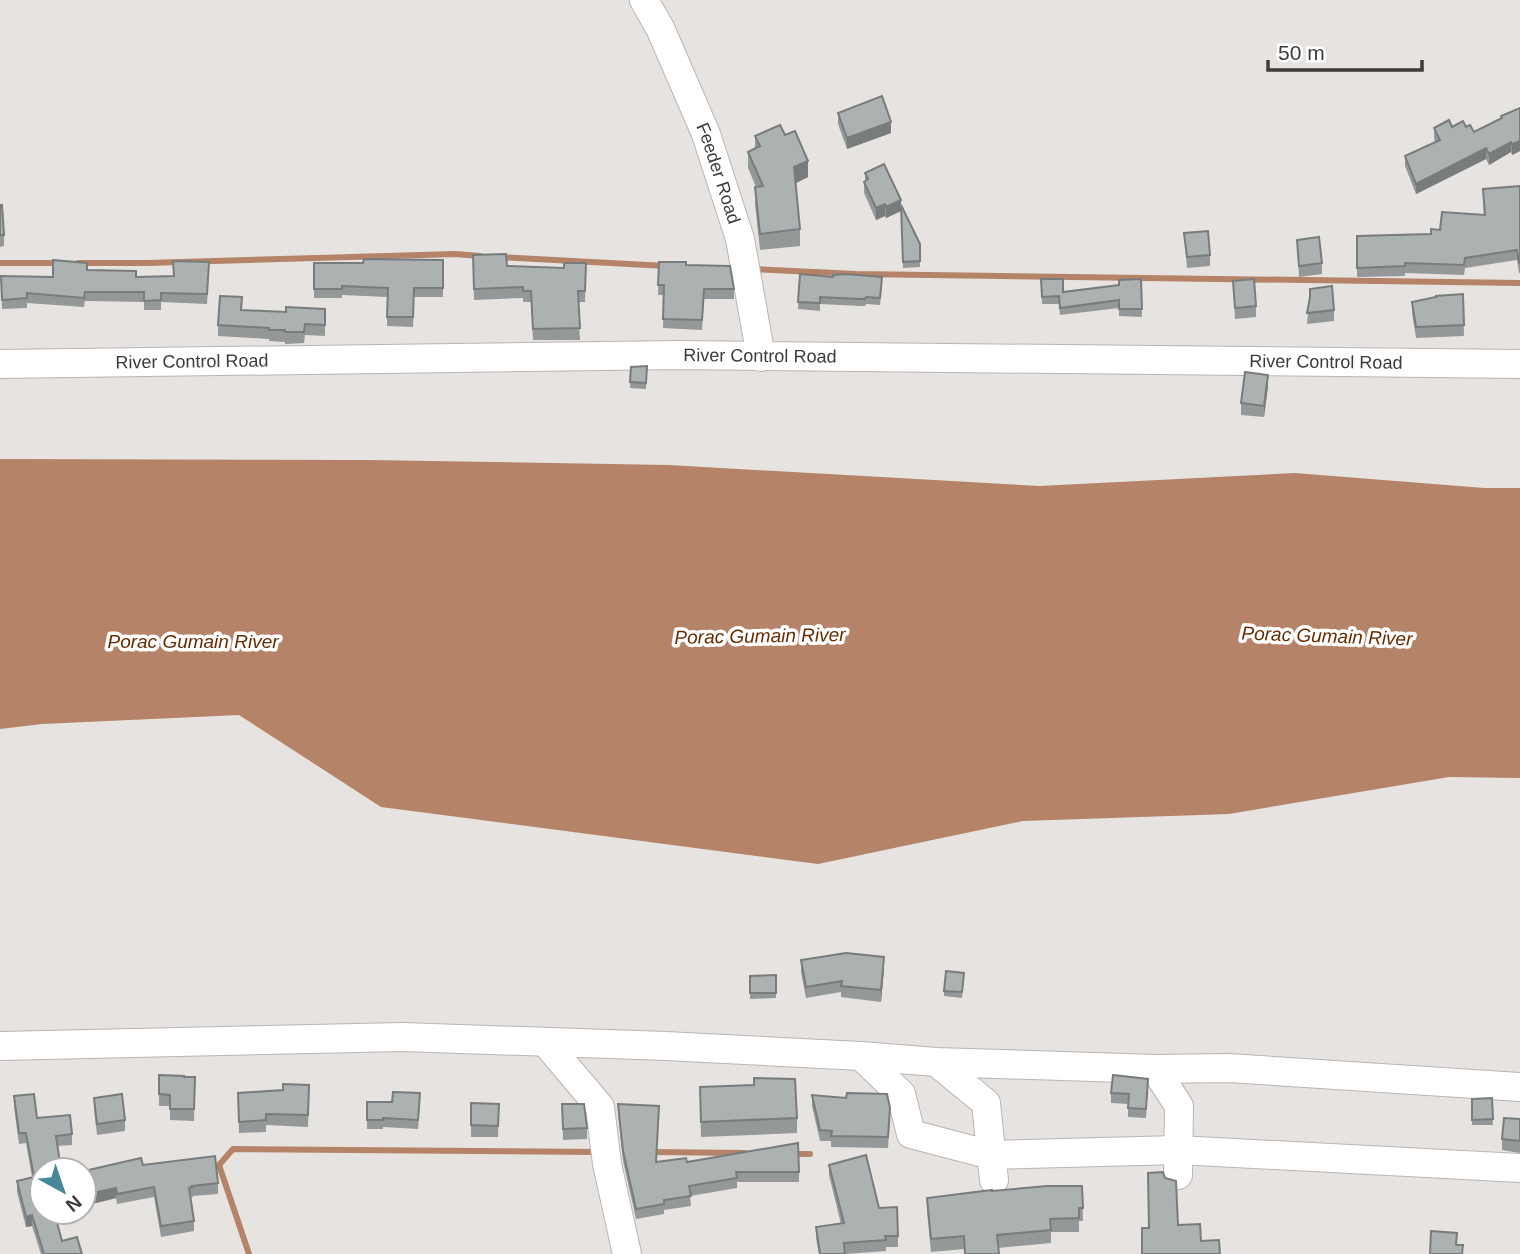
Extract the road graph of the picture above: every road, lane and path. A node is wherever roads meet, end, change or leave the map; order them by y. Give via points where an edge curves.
1 (644, 0) edge
2 (761, 356) junction
3 (0, 364) edge
4 (1520, 364) edge
5 (546, 1042) junction
6 (0, 1046) edge
7 (861, 1056) junction
8 (936, 1062) junction
9 (1155, 1069) junction
10 (1520, 1087) edge
11 (1178, 1163) junction
12 (992, 1167) junction
13 (1520, 1168) edge
14 (626, 1254) edge

1 - 2 street, Feeder Road via 706,134 740,239
2 - 3 street, River Control Road
2 - 4 street, River Control Road
5 - 6 street via 403,1037
5 - 7 street
5 - 14 street via 600,1107
7 - 8 street
7 - 12 street via 901,1094 911,1134
8 - 9 street
8 - 12 street via 986,1103
9 - 10 street via 1229,1068
9 - 11 street via 1179,1106
11 - 12 street
11 - 13 street

